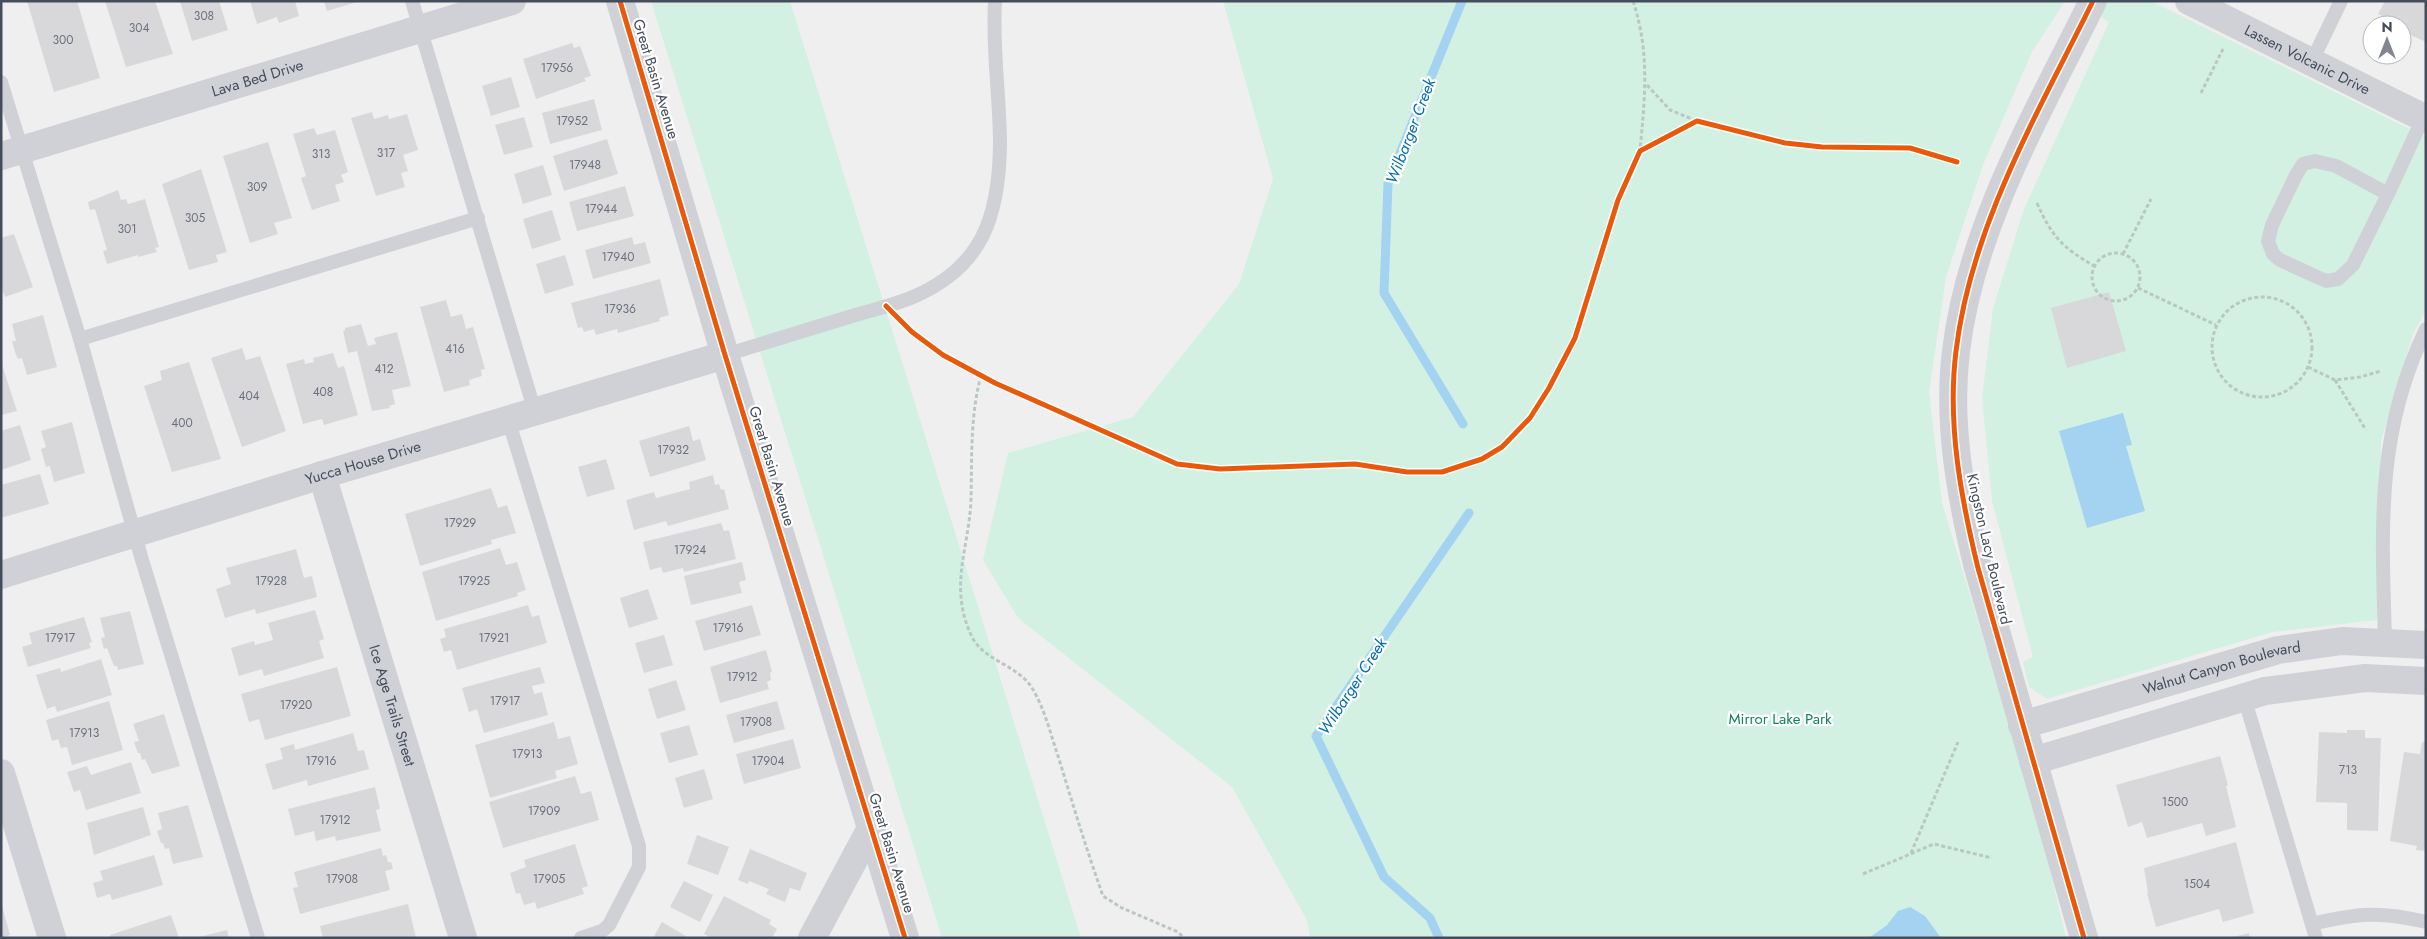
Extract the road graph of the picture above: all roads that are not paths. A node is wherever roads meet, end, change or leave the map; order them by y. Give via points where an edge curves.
1 (412, 1) edge
2 (512, 1) edge
3 (620, 1) edge
4 (995, 1) edge
5 (2093, 1) edge
6 (2189, 1) edge
7 (2341, 1) edge
8 (421, 30) junction
9 (2312, 61) junction
10 (1, 82) edge
11 (2425, 119) edge
12 (11, 152) edge
13 (2388, 194) junction
14 (478, 218) junction
15 (2426, 329) edge
16 (80, 339) junction
17 (725, 355) junction
18 (2420, 356) edge
19 (535, 412) junction
20 (508, 419) junction
21 (322, 474) junction
22 (136, 532) junction
23 (1, 575) edge
24 (2385, 642) junction
25 (2426, 645) edge
26 (2426, 681) edge
27 (2244, 697) junction
28 (2022, 725) junction
29 (2033, 761) junction
30 (1, 772) edge
31 (871, 828) junction
32 (2426, 922) edge
33 (2314, 931) edge
34 (52, 938) edge
35 (258, 938) edge
36 (463, 938) edge
37 (581, 938) edge
38 (812, 938) edge
39 (905, 938) edge
40 (2084, 938) edge

1 - 8 lane
2 - 8 street, Lava Bed Drive
3 - 17 street, Great Basin Avenue
4 - 17 lane via 1000,145 996,199 990,222 979,244 948,277 911,298
5 - 28 street, Kingston Lacy Boulevard via 1994,207 1966,294 1955,353 1956,465 1964,513
6 - 9 street, Lassen Volcanic Drive
7 - 9 lane
8 - 12 street, Lava Bed Drive
8 - 14 lane
9 - 11 street, Lassen Volcanic Drive
10 - 12 lane
11 - 13 lane
12 - 16 lane
13 - 13 lane via 2353,265 2338,279 2326,281 2273,254 2268,241 2272,225 2303,164 2315,161 2336,166
14 - 16 lane
14 - 19 lane
15 - 18 lane
16 - 22 lane
17 - 19 street, Yucca House Drive
17 - 31 street, Great Basin Avenue
18 - 24 lane via 2400,392 2388,441 2382,552
19 - 20 street, Yucca House Drive
20 - 21 street, Yucca House Drive
20 - 37 lane via 639,846 639,867 609,925
21 - 22 street, Yucca House Drive
21 - 36 street, Ice Age Trails Street
22 - 23 street, Yucca House Drive
22 - 35 lane
24 - 25 street, Walnut Canyon Boulevard
24 - 28 street, Walnut Canyon Boulevard via 2342,641 2278,650
26 - 27 street via 2398,678 2335,680
27 - 29 street
27 - 33 lane
28 - 29 street, Kingston Lacy Boulevard
29 - 40 street, Kingston Lacy Boulevard
30 - 34 street
31 - 38 street
31 - 39 street, Great Basin Avenue
32 - 33 lane via 2380,914 2351,915

